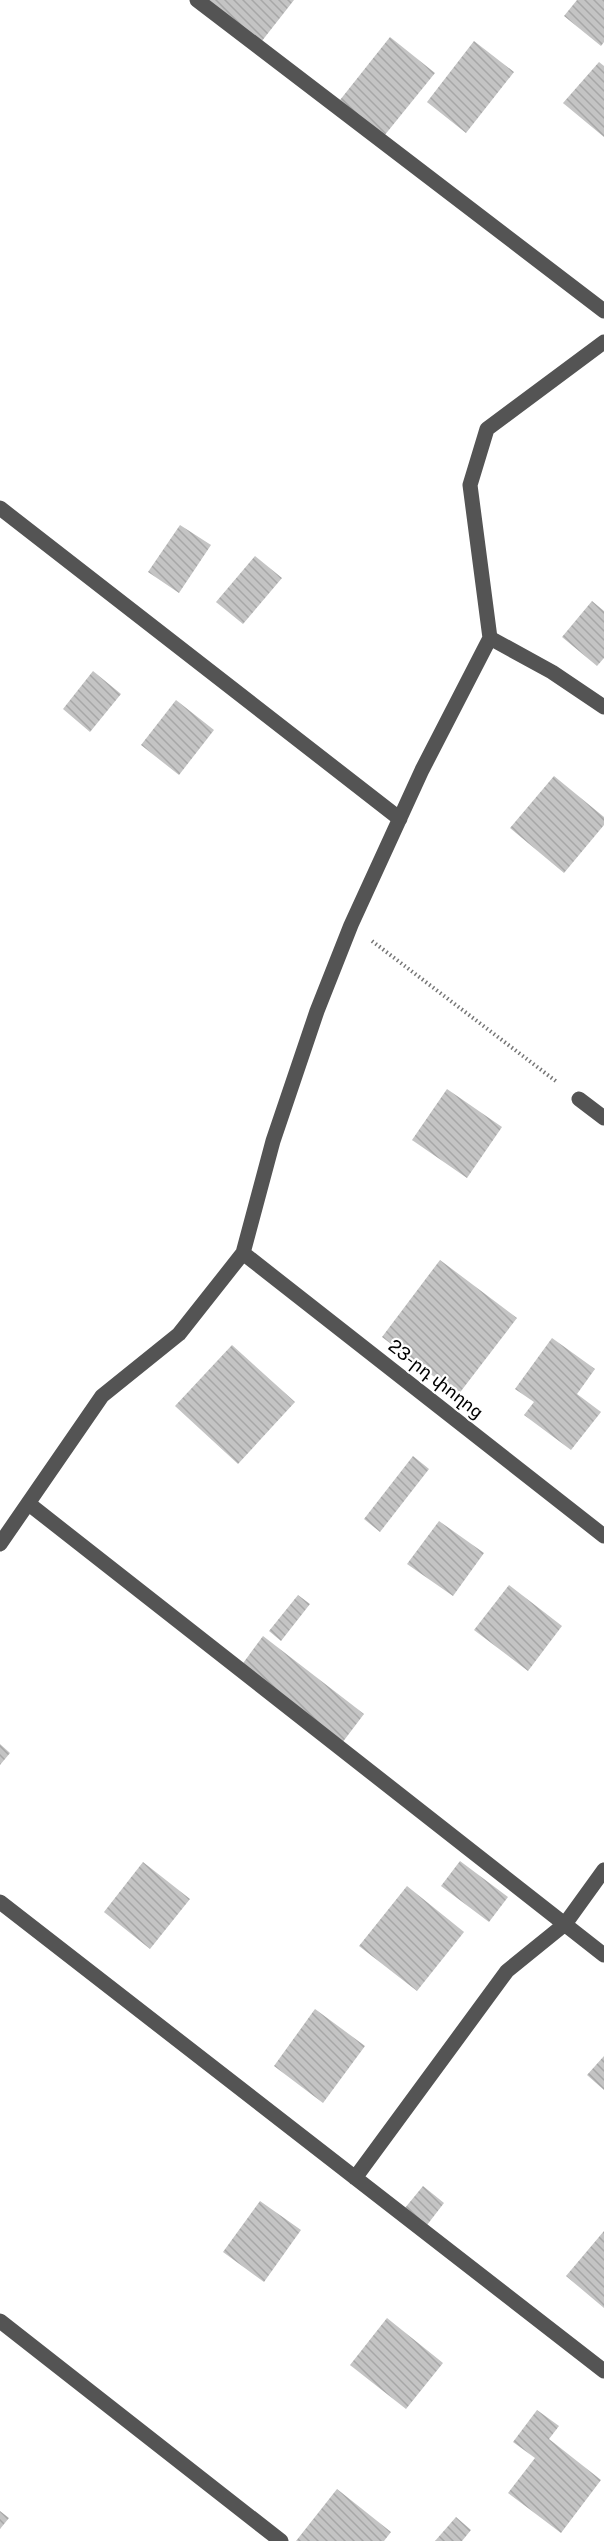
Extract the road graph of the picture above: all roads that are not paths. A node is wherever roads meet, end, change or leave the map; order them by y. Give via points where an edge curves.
1 (197, 0) edge
2 (604, 311) edge
3 (604, 342) edge
4 (0, 508) edge
5 (490, 638) junction
6 (604, 707) edge
7 (400, 819) junction
8 (579, 1099) road end
9 (604, 1118) edge
10 (243, 1253) junction
11 (29, 1504) junction
12 (604, 1536) edge
13 (0, 1544) edge
14 (604, 1870) edge
15 (0, 1902) edge
16 (565, 1924) junction
17 (604, 1955) edge
18 (355, 2178) junction
19 (0, 2321) edge
20 (604, 2371) edge
21 (281, 2541) edge

1 - 2 street
3 - 5 street via 487,429 470,485
4 - 7 street
5 - 6 street via 552,672
5 - 7 street
7 - 10 street via 317,1011 273,1141
8 - 9 street
10 - 11 street via 178,1334 102,1395
10 - 12 street, 23-րդ փողոց
11 - 13 street
11 - 16 street
14 - 16 street
15 - 18 street
16 - 17 street
16 - 18 street via 507,1971
18 - 20 street
19 - 21 street

